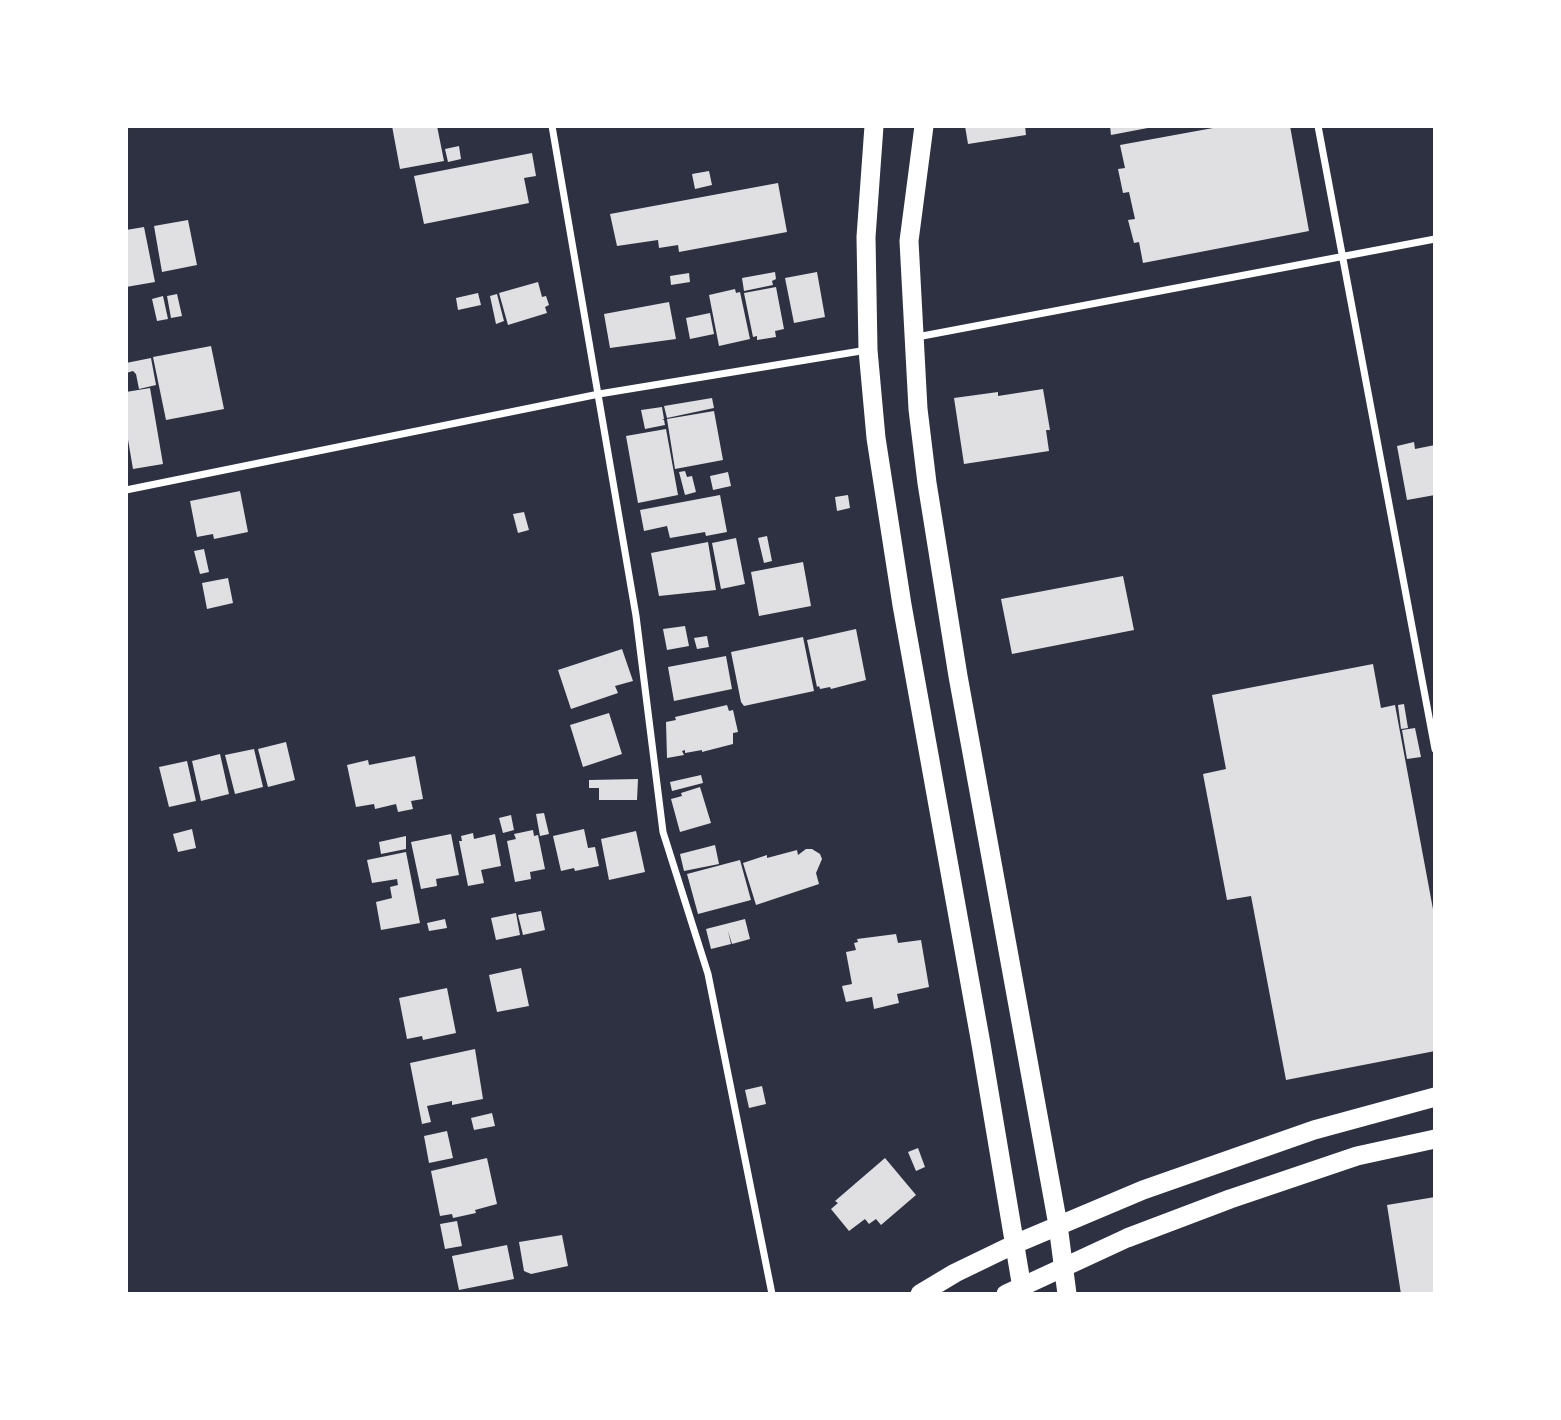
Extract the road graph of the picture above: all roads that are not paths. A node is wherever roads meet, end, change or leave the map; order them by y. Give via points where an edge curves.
1 (552, 126) edge
2 (874, 126) edge
3 (924, 126) edge
4 (1318, 126) edge
5 (1435, 240) edge
6 (1342, 256) junction
7 (912, 338) junction
8 (868, 350) junction
9 (599, 394) junction
10 (126, 490) edge
11 (1435, 749) edge
12 (1435, 1097) edge
13 (1435, 1139) edge
14 (1058, 1225) junction
15 (1015, 1244) junction
16 (1062, 1266) junction
17 (1017, 1291) edge
18 (772, 1294) edge
19 (920, 1294) edge
20 (1067, 1294) edge

1 - 9 street
2 - 8 highway via 866,237
3 - 7 highway via 909,241
4 - 6 street
5 - 6 street
6 - 7 street
6 - 11 street
7 - 14 highway via 927,483 954,649
8 - 9 street
8 - 15 highway via 876,438 902,605
9 - 10 street
9 - 18 street via 636,616 663,832 708,974
12 - 14 highway via 1314,1130 1143,1189
13 - 16 highway via 1357,1156 1127,1238
14 - 15 highway
14 - 16 highway
15 - 17 highway
15 - 19 highway
16 - 17 highway
16 - 20 highway

